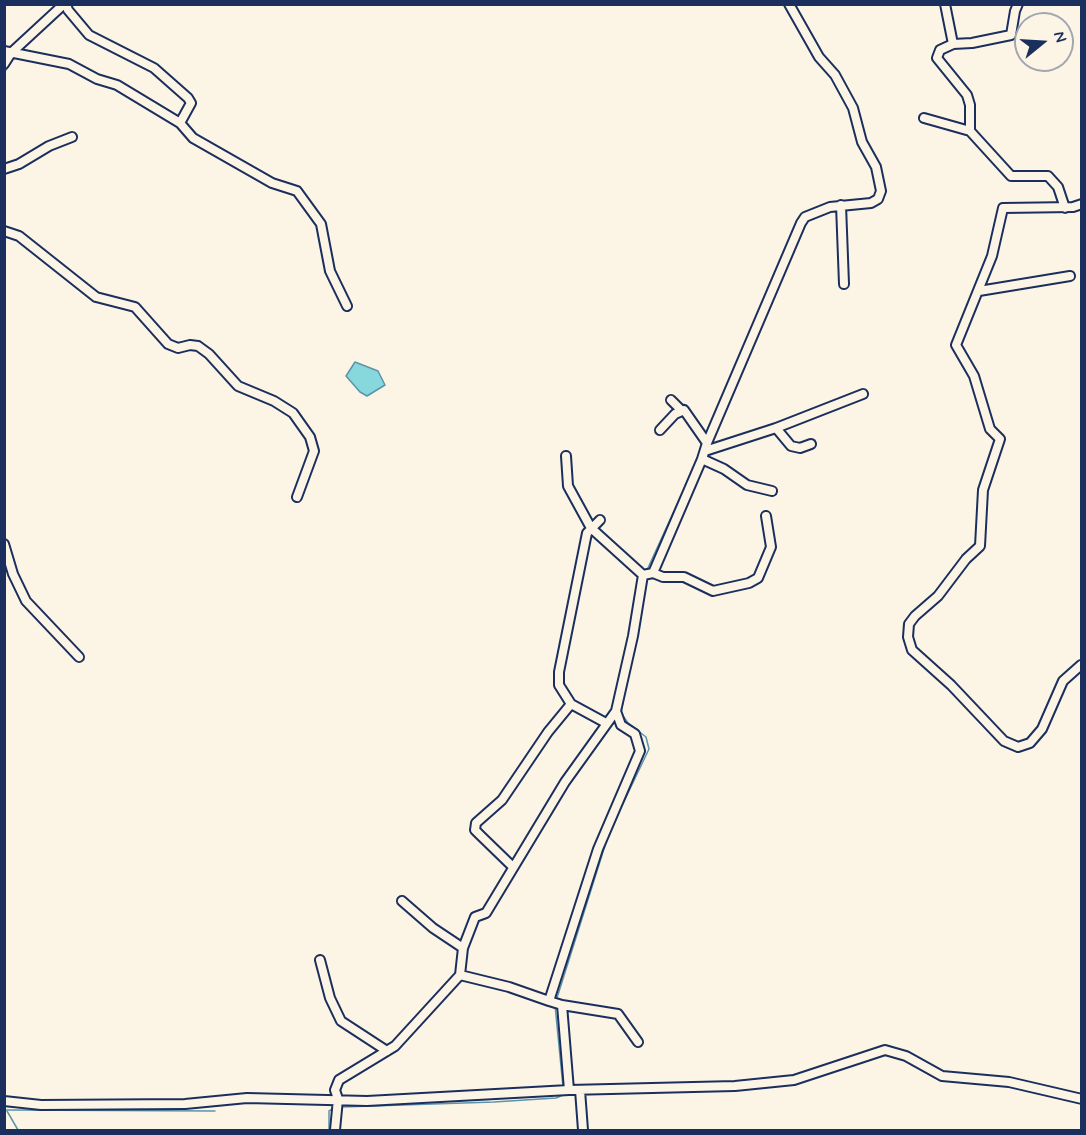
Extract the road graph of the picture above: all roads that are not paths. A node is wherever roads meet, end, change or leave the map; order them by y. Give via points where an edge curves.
1 (65, 4) edge
2 (789, 4) edge
3 (945, 4) edge
4 (1018, 4) edge
5 (953, 44) junction
6 (8, 52) edge
7 (4, 64) edge
8 (924, 118) dead end
9 (180, 123) junction
10 (969, 131) junction
11 (72, 137) dead end
12 (4, 169) edge
13 (1082, 204) edge
14 (841, 205) junction
15 (1065, 207) junction
16 (4, 231) edge
17 (1070, 276) dead end
18 (844, 284) dead end
19 (979, 291) junction
20 (347, 306) dead end
21 (863, 394) dead end
22 (671, 400) dead end
23 (681, 409) junction
24 (776, 428) junction
25 (660, 430) dead end
26 (811, 444) dead end
27 (705, 451) junction
28 (566, 456) dead end
29 (772, 491) dead end
30 (297, 497) dead end
31 (766, 516) dead end
32 (600, 520) dead end
33 (591, 528) junction
34 (4, 544) edge
35 (647, 574) junction
36 (79, 657) dead end
37 (1081, 665) edge
38 (571, 704) junction
39 (616, 711) junction
40 (606, 723) junction
41 (513, 867) junction
42 (402, 901) dead end
43 (463, 948) junction
44 (320, 960) dead end
45 (460, 975) junction
46 (555, 1003) junction
47 (638, 1042) dead end
48 (387, 1051) junction
49 (565, 1090) junction
50 (580, 1090) junction
51 (1082, 1099) edge
52 (4, 1101) edge
53 (338, 1105) junction
54 (335, 1131) edge
55 (583, 1131) edge

1 - 6 street
1 - 9 street via 89,35 154,68 188,98 191,103
2 - 14 street via 853,108 862,142 880,182 878,199
3 - 5 street
4 - 5 street via 1011,35
5 - 10 street via 940,50 936,58 967,95
6 - 7 street
6 - 9 street via 69,64 117,85
8 - 10 street
9 - 20 street via 193,138 304,198 321,224 330,271
10 - 15 street via 1011,176 1048,176 1058,187
11 - 12 street
13 - 15 street
14 - 18 street
14 - 27 street via 815,212 801,223
15 - 19 street via 1003,208 993,256
16 - 30 street via 19,236 96,297 135,307 168,344 178,348 198,346 238,386 293,413 310,437 314,451
17 - 19 street
19 - 37 street via 956,345 974,376 990,429 1000,439 983,490 980,546 909,624 909,645 1004,741 1018,747 1030,743 1042,729 1063,681
21 - 24 street
22 - 23 street
23 - 25 street
23 - 27 street via 688,414
24 - 26 street via 791,446
24 - 27 street
27 - 29 street via 747,485
27 - 35 street
28 - 33 street via 568,486
31 - 35 street via 771,547 758,578 749,583 713,591 684,577
32 - 33 street
33 - 35 street
33 - 38 street via 559,672 559,685
34 - 36 street via 26,601
35 - 39 street
38 - 40 street
38 - 41 street via 502,800 476,824 475,830
39 - 40 street
39 - 46 street via 621,725 635,734 640,751 598,849
40 - 41 street
41 - 43 street via 486,913 474,917
42 - 43 street
43 - 45 street
44 - 48 street via 341,1021
45 - 46 street
45 - 48 street
46 - 47 street via 618,1014 626,1020
46 - 49 street
48 - 53 street via 339,1080 335,1090
49 - 50 street
49 - 53 street
50 - 51 street via 784,1081 885,1050 906,1056 942,1076 1009,1082
50 - 55 street
52 - 53 street via 41,1105 185,1104 248,1098
53 - 54 street

